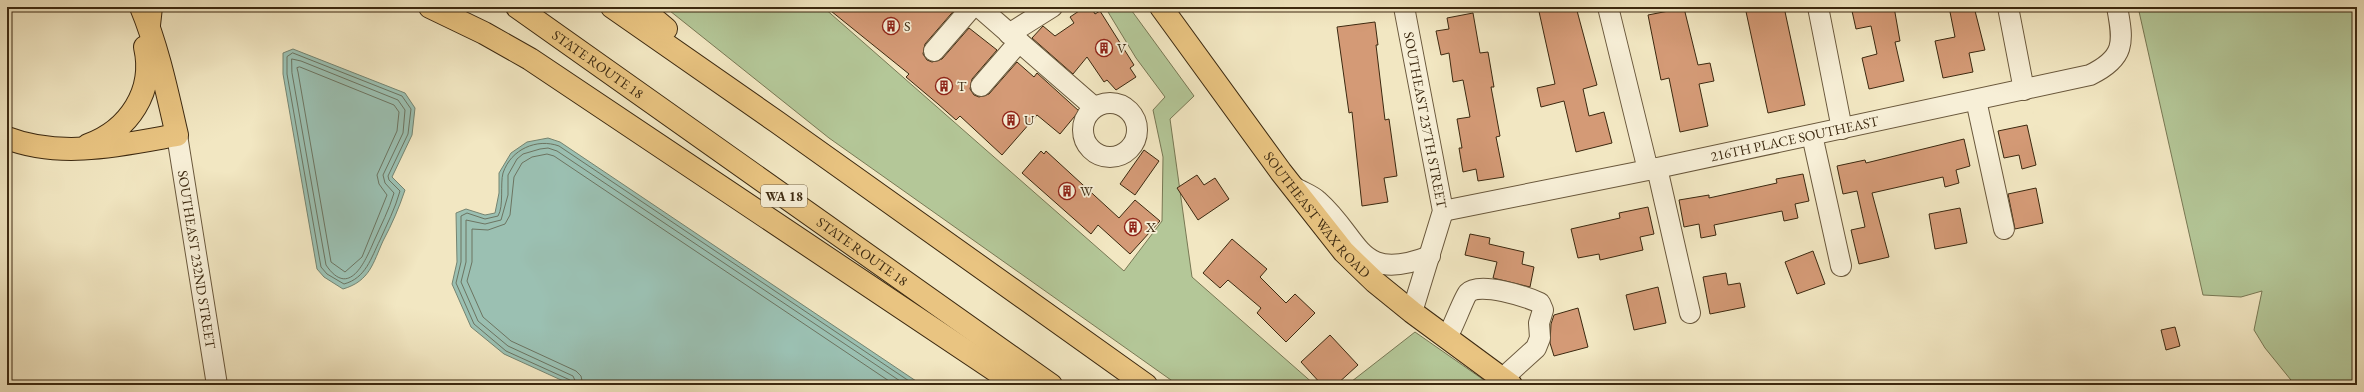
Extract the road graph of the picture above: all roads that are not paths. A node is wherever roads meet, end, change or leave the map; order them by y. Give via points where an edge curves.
1 (136, 7) edge
2 (430, 7) edge
3 (517, 7) edge
4 (612, 7) edge
5 (640, 7) edge
6 (972, 7) edge
7 (979, 7) edge
8 (1052, 7) edge
9 (1161, 7) edge
10 (1404, 7) edge
11 (1608, 7) edge
12 (1818, 7) edge
13 (2008, 7) edge
14 (2117, 7) edge
15 (147, 13) edge
16 (1014, 38) junction
17 (934, 51) dead end
18 (981, 86) dead end
19 (2024, 90) junction
20 (1976, 100) junction
21 (1094, 107) dead end
22 (777, 122) junction
23 (1842, 129) junction
24 (176, 135) junction
25 (1812, 135) junction
26 (7, 138) edge
27 (77, 149) junction
28 (1653, 169) junction
29 (1291, 186) junction
30 (1443, 211) junction
31 (2004, 229) dead end
32 (1430, 256) junction
33 (1841, 266) dead end
34 (1412, 312) junction
35 (1690, 314) dead end
36 (1447, 337) junction
37 (1500, 381) edge
38 (217, 385) edge
39 (1017, 385) edge
40 (1051, 385) edge
41 (1146, 385) edge

1 - 27 main road via 148,76 139,102 125,122 100,140
2 - 39 main road via 530,59
3 - 40 main road, STATE ROUTE 18 / WA 18
4 - 22 main road
5 - 22 main road
6 - 17 street
7 - 16 street
8 - 16 street
9 - 29 main road, SOUTHEAST WAX ROAD
10 - 30 street, SOUTHEAST 237TH STREET
11 - 28 street
12 - 23 street
13 - 19 street
14 - 19 street, 216TH PLACE SOUTHEAST via 2122,33 2117,55 2108,66 2090,75
15 - 24 main road
16 - 18 street
16 - 21 street
19 - 20 street, 216TH PLACE SOUTHEAST
20 - 23 street, 216TH PLACE SOUTHEAST
20 - 31 street
22 - 41 main road
23 - 25 street, 216TH PLACE SOUTHEAST
24 - 27 main road via 114,146
24 - 38 street, SOUTHEAST 232ND STREET
25 - 28 street, 216TH PLACE SOUTHEAST
25 - 33 street
26 - 27 main road via 37,146
28 - 30 street, 216TH PLACE SOUTHEAST
28 - 35 street
29 - 32 street via 1318,200 1365,256 1381,264 1394,266
29 - 34 main road, SOUTHEAST WAX ROAD via 1344,252
30 - 32 street, SOUTHEAST 237TH STREET
32 - 34 street, SOUTHEAST 237TH STREET
34 - 36 main road, SOUTHEAST WAX ROAD
36 - 37 main road, SOUTHEAST WAX ROAD
36 - 37 street via 1466,296 1473,290 1480,288 1514,294 1540,304 1543,310 1539,323 1540,338 1536,348

